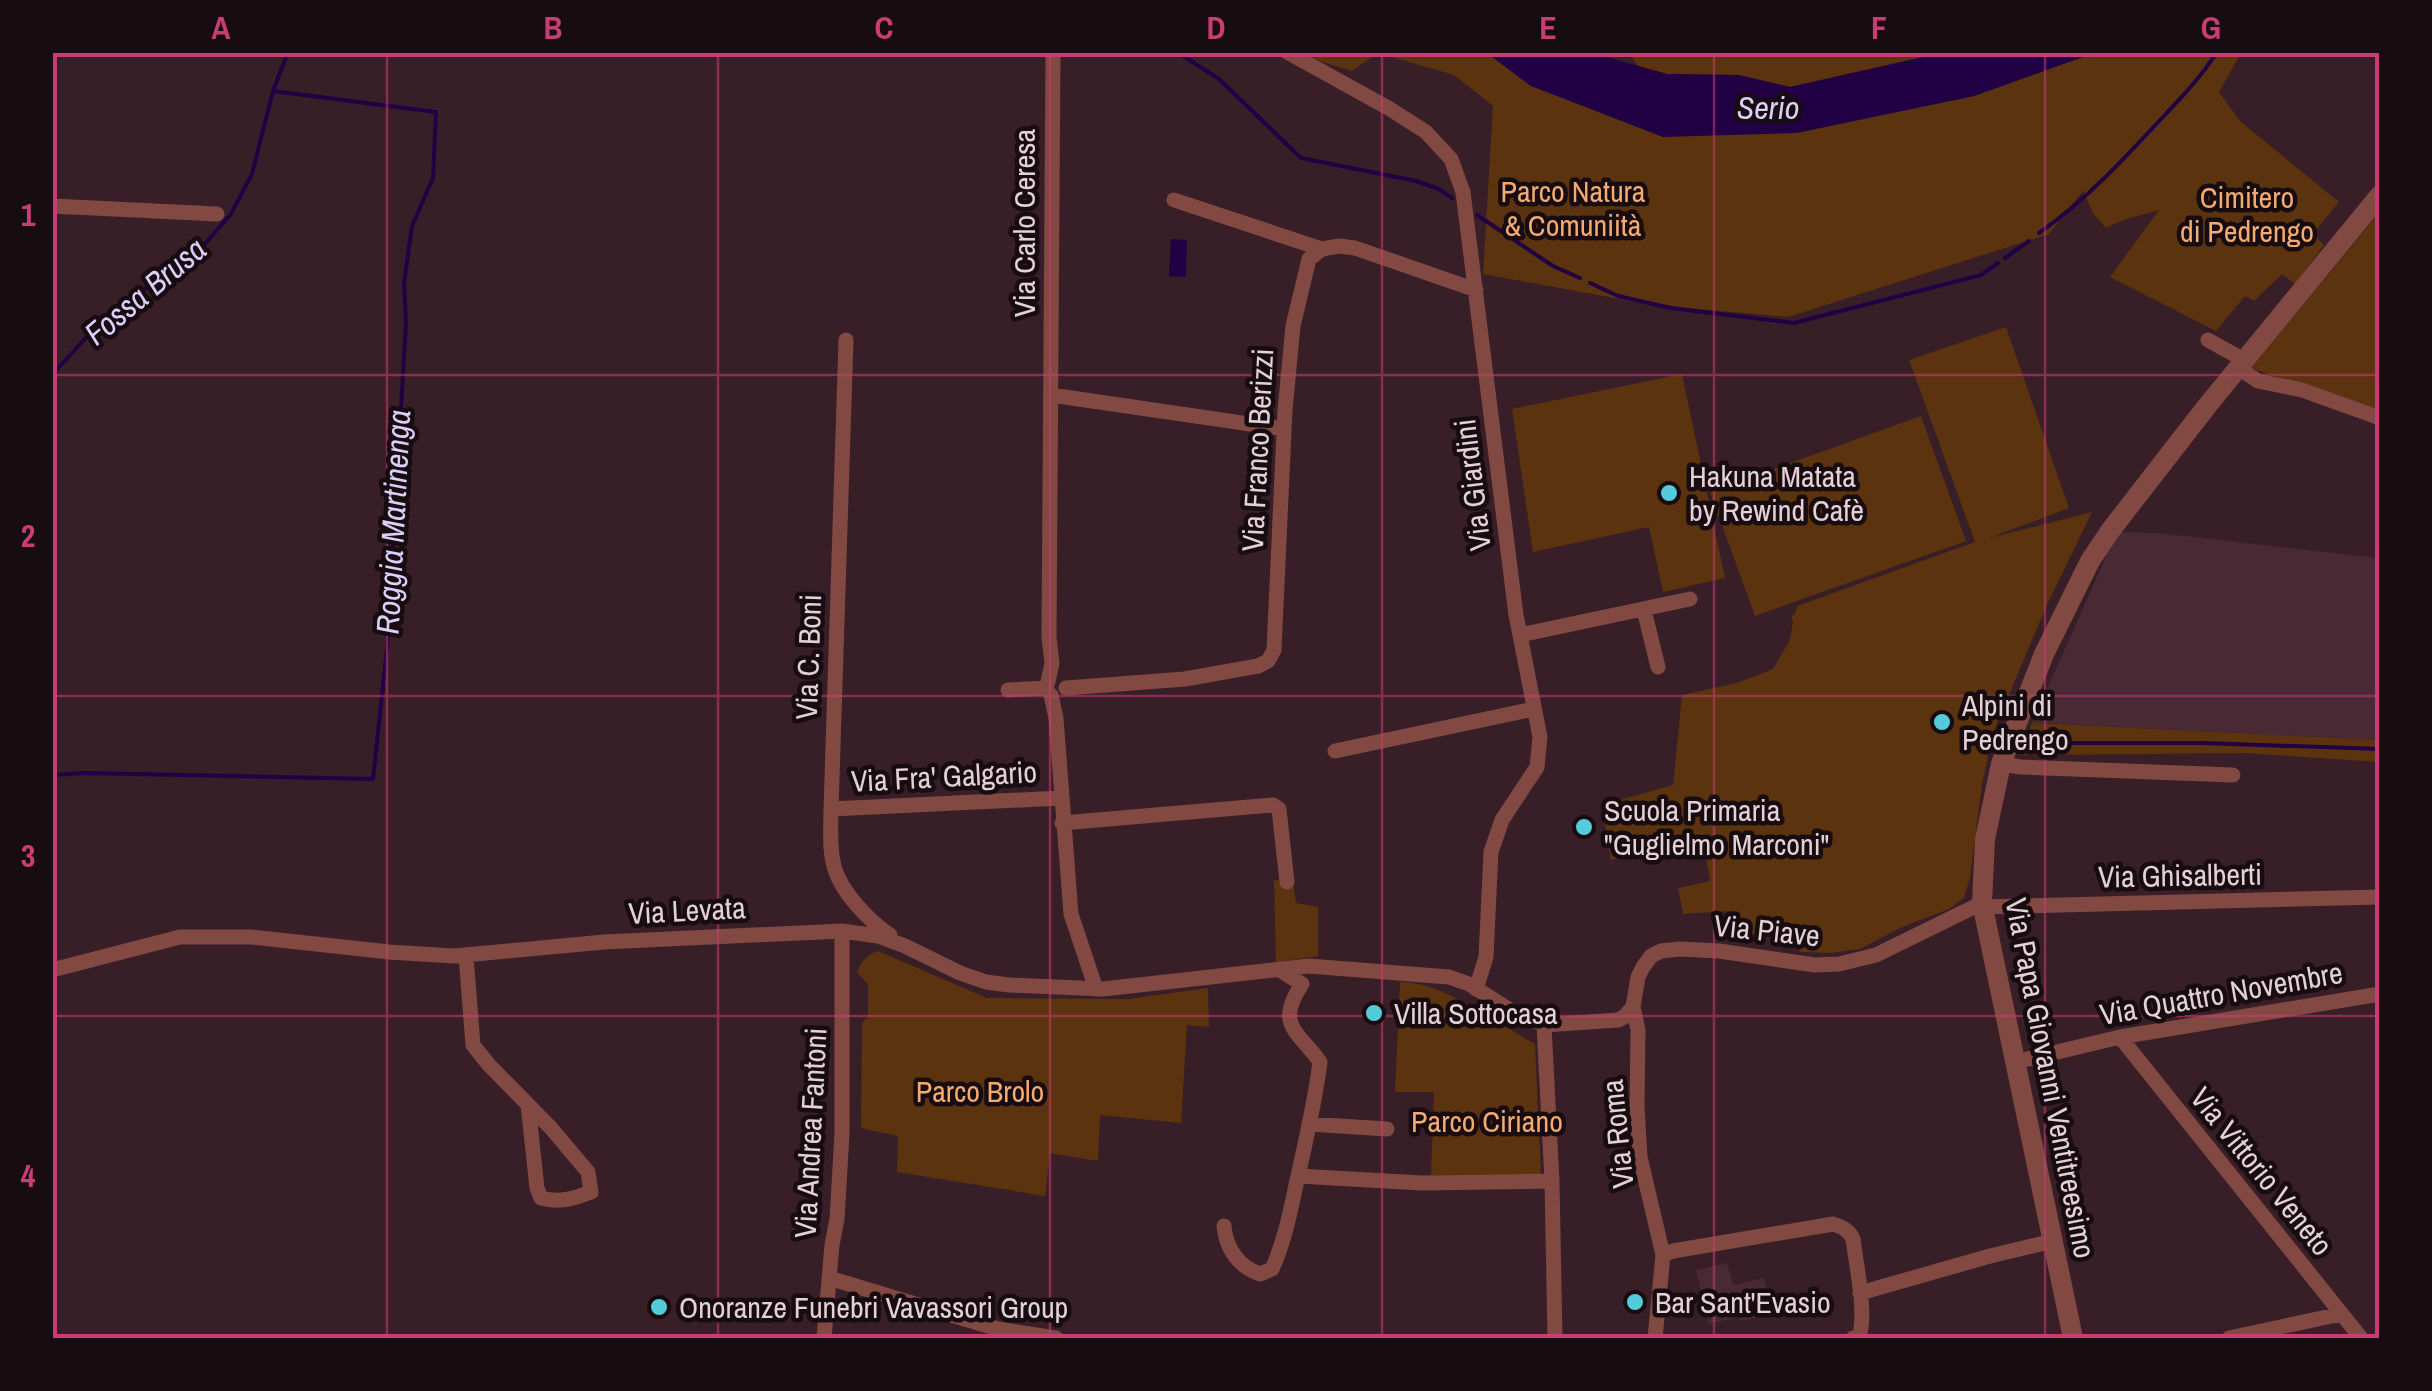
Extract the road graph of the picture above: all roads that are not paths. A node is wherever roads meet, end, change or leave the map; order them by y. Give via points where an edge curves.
1 (1054, 52) edge
2 (1287, 52) edge
3 (2380, 195) edge
4 (1174, 200) dead end
5 (52, 206) edge
6 (216, 214) dead end
7 (1322, 249) junction
8 (1476, 290) junction
9 (846, 340) dead end
10 (2208, 340) dead end
11 (2241, 364) junction
12 (1050, 395) junction
13 (2380, 418) edge
14 (1284, 429) junction
15 (1690, 599) dead end
16 (1644, 610) junction
17 (1520, 635) junction
18 (1658, 668) dead end
19 (1056, 684) junction
20 (1008, 690) dead end
21 (1534, 709) junction
22 (1335, 751) dead end
23 (2001, 764) junction
24 (2233, 774) dead end
25 (1061, 798) junction
26 (830, 809) junction
27 (1062, 823) junction
28 (1287, 882) dead end
29 (2380, 897) edge
30 (1982, 905) junction
31 (842, 931) junction
32 (905, 946) junction
33 (466, 956) junction
34 (1319, 966) junction
35 (1278, 968) junction
36 (52, 970) edge
37 (1302, 984) junction
38 (1096, 989) junction
39 (1476, 989) junction
40 (2380, 994) edge
41 (1633, 1008) junction
42 (1544, 1025) junction
43 (2120, 1037) junction
44 (2015, 1062) junction
45 (528, 1105) junction
46 (1310, 1124) junction
47 (1387, 1129) dead end
48 (1298, 1176) junction
49 (1552, 1181) junction
50 (1224, 1226) dead end
51 (2053, 1241) junction
52 (1663, 1255) junction
53 (830, 1278) junction
54 (1860, 1293) junction
55 (2341, 1314) junction
56 (824, 1338) edge
57 (1056, 1338) edge
58 (1555, 1338) edge
59 (1655, 1338) edge
60 (1853, 1338) edge
61 (2073, 1338) edge
62 (2229, 1338) edge
63 (2361, 1338) edge

1 - 12 street, Via Carlo Ceresa
2 - 8 street, Via Giardini via 1438,142 1463,192
3 - 11 street, Via Papa Giovanni Ventitreesimo
4 - 7 street
5 - 6 street
7 - 8 street via 1355,248
7 - 14 street, Via Franco Berizzi via 1309,259 1293,326
8 - 17 street, Via Giardini
9 - 26 street, Via C. Boni
10 - 11 street
11 - 13 street via 2258,382
11 - 23 street, Via Papa Giovanni Ventitreesimo via 2090,561
12 - 14 street
12 - 19 street, Via Carlo Ceresa via 1050,637
14 - 19 street, Via Franco Berizzi via 1274,650 1268,661 1185,679 1084,688
15 - 16 street
16 - 17 street
16 - 18 street
17 - 21 street, Via Giardini
19 - 20 street
19 - 25 street, Via Carlo Ceresa
21 - 22 street
21 - 39 street, Via Giardini via 1540,737 1536,768 1502,820 1491,852 1486,956
23 - 24 street
23 - 30 street, Via Papa Giovanni Ventitreesimo via 1985,839
25 - 26 street, Via Fra' Galgario
25 - 27 street, Via Carlo Ceresa
26 - 32 street, Via C. Boni via 837,876 874,925
27 - 28 street, Via Fra' Galgario via 1273,805 1279,808
27 - 38 street, Via Carlo Ceresa via 1071,914
29 - 30 street, Via Ghisalberti
30 - 41 street, Via Piave via 1876,956 1839,964 1660,951 1638,978
30 - 44 street, Via Papa Giovanni Ventitreesimo
31 - 32 street, Via Levata
31 - 33 street, Via Levata
31 - 53 street, Via Andrea Fantoni via 842,1134
32 - 38 street, Via Levata via 986,982
33 - 36 street, Via Levata via 180,937
33 - 45 street via 474,1045
34 - 35 street, Via Levata
34 - 37 street
34 - 39 street, Via Levata via 1449,977
35 - 37 street
35 - 38 street, Via Levata
37 - 46 street via 1289,1013 1298,1038 1320,1062
39 - 42 street, Via Levata
40 - 43 street, Via Quattro Novembre
41 - 42 street via 1618,1020
41 - 52 street, Via Roma via 1640,1156
42 - 49 street
43 - 44 street, Via Quattro Novembre
43 - 55 street, Via Vittorio Veneto
44 - 51 street, Via Papa Giovanni Ventitreesimo
45 - 45 street via 588,1172 590,1192 554,1202 541,1198
46 - 47 street
46 - 48 street
48 - 49 street
48 - 50 street via 1272,1269 1246,1269
49 - 58 street
51 - 54 street
51 - 61 street, Via Papa Giovanni Ventitreesimo
52 - 54 street via 1833,1224 1854,1239
52 - 59 street, Via Roma
53 - 56 street, Via Andrea Fantoni
53 - 57 street via 998,1328
54 - 60 street via 1862,1329
55 - 62 street
55 - 63 street, Via Vittorio Veneto

